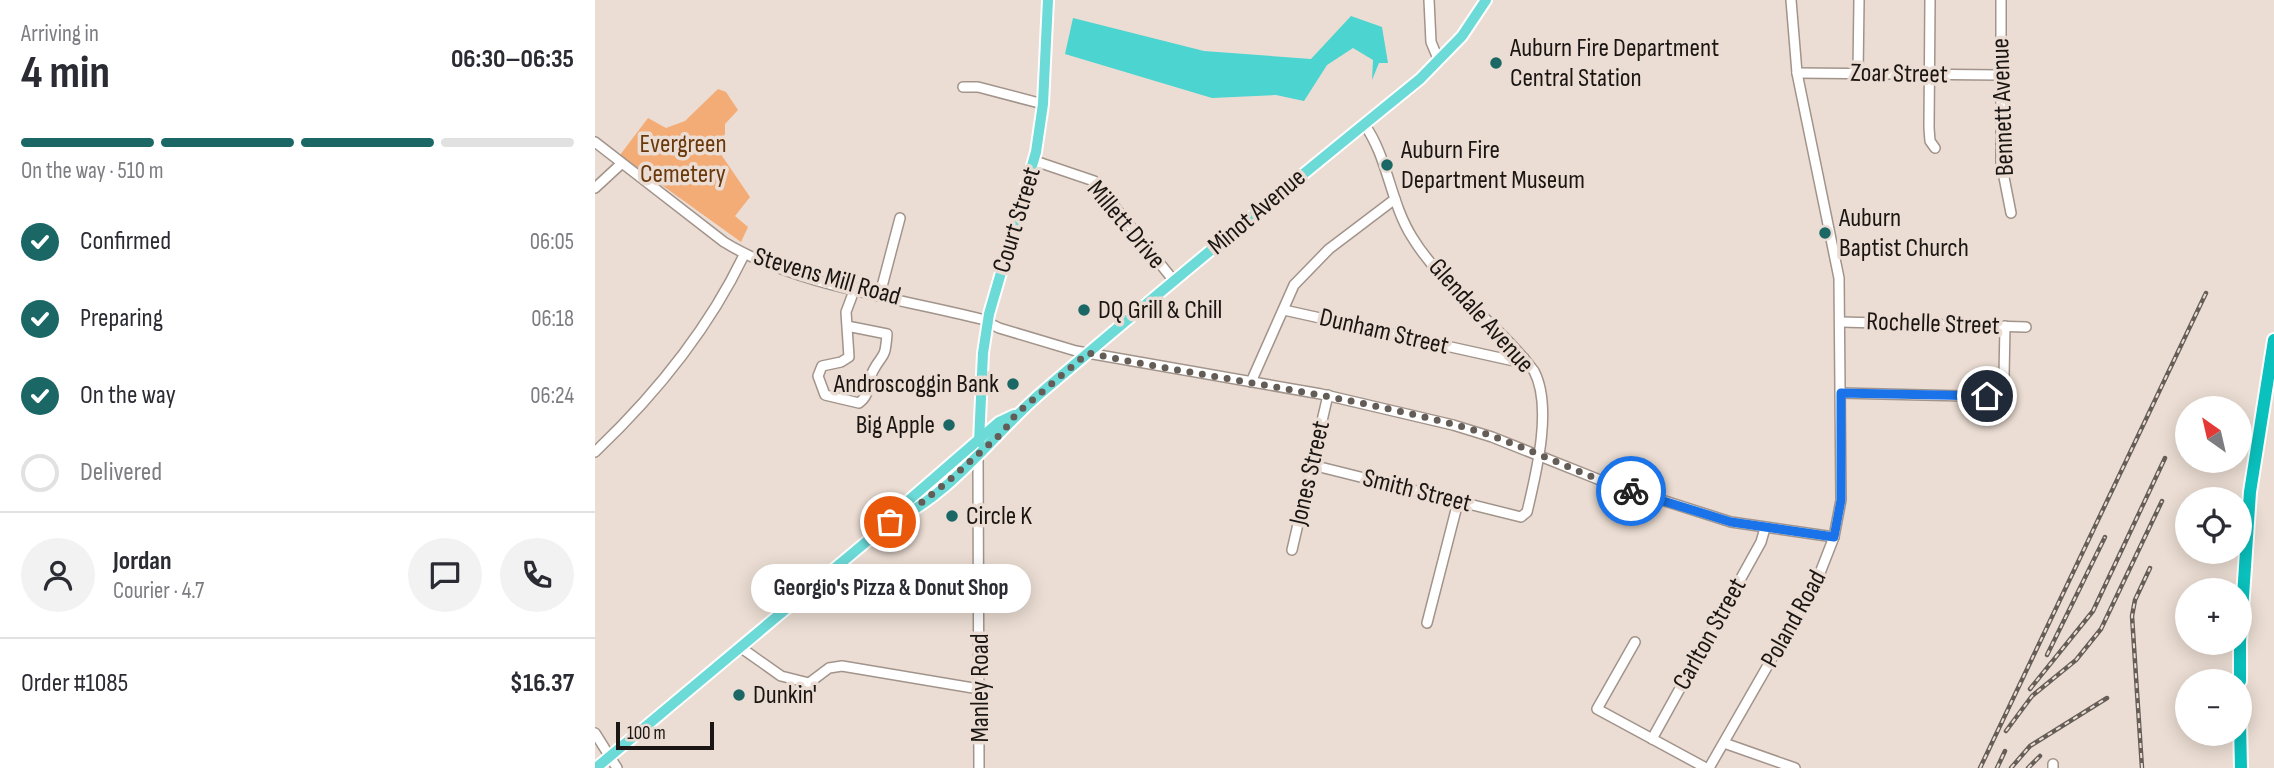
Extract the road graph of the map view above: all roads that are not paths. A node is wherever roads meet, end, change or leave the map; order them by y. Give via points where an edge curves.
1 (1048, 0) edge
2 (1429, 0) edge
3 (1486, 0) edge
4 (1791, 0) edge
5 (1859, 0) edge
6 (1930, 0) edge
7 (2001, 0) edge
8 (1439, 61) junction
9 (1797, 73) junction
10 (1858, 73) junction
11 (1930, 74) junction
12 (2000, 75) junction
13 (963, 87) dead end
14 (1043, 104) junction
15 (1364, 124) junction
16 (595, 142) edge
17 (1935, 148) dead end
18 (1035, 161) junction
19 (621, 164) junction
20 (595, 188) edge
21 (1395, 199) junction
22 (2011, 213) dead end
23 (900, 218) dead end
24 (744, 254) junction
25 (1174, 281) junction
26 (855, 288) junction
27 (880, 294) junction
28 (1284, 310) junction
29 (988, 322) junction
30 (1841, 322) junction
31 (847, 326) junction
32 (2005, 326) junction
33 (2025, 327) dead end
34 (2274, 341) edge
35 (1088, 353) junction
36 (1524, 358) junction
37 (1251, 382) junction
38 (1841, 393) junction
39 (1328, 395) junction
40 (1016, 414) junction
41 (979, 440) junction
42 (595, 452) edge
43 (978, 456) junction
44 (1539, 457) junction
45 (1312, 465) junction
46 (1458, 502) junction
47 (1521, 517) joint
48 (890, 522) junction
49 (1765, 528) junction
50 (1834, 537) junction
51 (1292, 550) dead end
52 (2244, 578) edge
53 (1426, 623) dead end
54 (1635, 642) dead end
55 (740, 647) junction
56 (979, 689) junction
57 (595, 733) edge
58 (1652, 739) junction
59 (1724, 743) junction
60 (2241, 746) edge
61 (610, 756) junction
62 (596, 768) edge
63 (617, 768) edge
64 (979, 768) edge
65 (1708, 768) edge
66 (1795, 768) edge
67 (2241, 768) edge

1 - 14 main road, Court Street
2 - 8 street via 1431,42
3 - 8 main road, Minot Avenue
4 - 9 street, Poland Road
5 - 10 street
6 - 11 street
7 - 12 street, Bennett Avenue
8 - 15 main road, Minot Avenue
9 - 10 street, Zoar Street
9 - 30 street, Poland Road via 1835,252
10 - 11 street, Zoar Street
11 - 12 street, Zoar Street
11 - 17 street via 1930,139
12 - 22 street, Bennett Avenue via 2001,162
13 - 14 street
14 - 18 main road, Court Street
15 - 21 street, Glendale Avenue via 1376,143
15 - 25 main road, Minot Avenue
16 - 19 street, Stevens Mill Road
18 - 25 street, Millett Drive via 1094,181
18 - 29 main road, Court Street
19 - 20 street
19 - 24 street, Stevens Mill Road
21 - 28 street via 1317,260 1294,285
21 - 36 street, Glendale Avenue via 1411,236 1430,261
23 - 27 street
24 - 26 street, Stevens Mill Road via 792,273
24 - 42 street via 685,352
25 - 35 main road, Minot Avenue
26 - 27 street, Stevens Mill Road
26 - 31 street via 846,312
27 - 29 street, Stevens Mill Road
28 - 36 street, Dunham Street via 1514,361
28 - 37 street
29 - 35 street, Stevens Mill Road
29 - 41 main road, Court Street
30 - 32 street, Rochelle Street
30 - 38 street, Poland Road
31 - 31 street via 849,357 821,366 818,376 825,395 859,403 867,397 873,371 885,356 887,334
32 - 33 street, Rochelle Street
32 - 38 street via 2004,376 1993,394
34 - 52 highway via 2250,492
35 - 37 street, Stevens Mill Road
35 - 40 main road, Minot Avenue
36 - 44 street, Glendale Avenue via 1540,386
37 - 39 street, Stevens Mill Road
38 - 50 street, Poland Road via 1841,500
39 - 44 street, Stevens Mill Road via 1468,429
39 - 45 street, Jones Street
40 - 41 main road, Minot Avenue
40 - 43 main road, Minot Avenue
41 - 43 main road, Manley Road
41 - 48 main road, Minot Avenue via 901,507
43 - 48 main road, Minot Avenue via 906,515
43 - 56 street, Manley Road
44 - 47 street, Glendale Avenue via 1527,512
44 - 49 street, Stevens Mill Road via 1650,497
45 - 46 street, Smith Street
45 - 51 street, Jones Street
46 - 47 street, Smith Street
46 - 53 street
48 - 55 main road, Minot Avenue
49 - 50 street, Stevens Mill Road
49 - 58 street, Carlton Street
50 - 59 street, Poland Road via 1812,589
54 - 58 street via 1597,709
55 - 56 street via 781,676 809,684 829,668 842,666
55 - 61 main road, Minot Avenue
56 - 64 street, Manley Road
57 - 61 street
58 - 65 street
59 - 65 street, Poland Road
59 - 66 street
60 - 67 highway
61 - 62 main road, Minot Avenue
61 - 63 street

